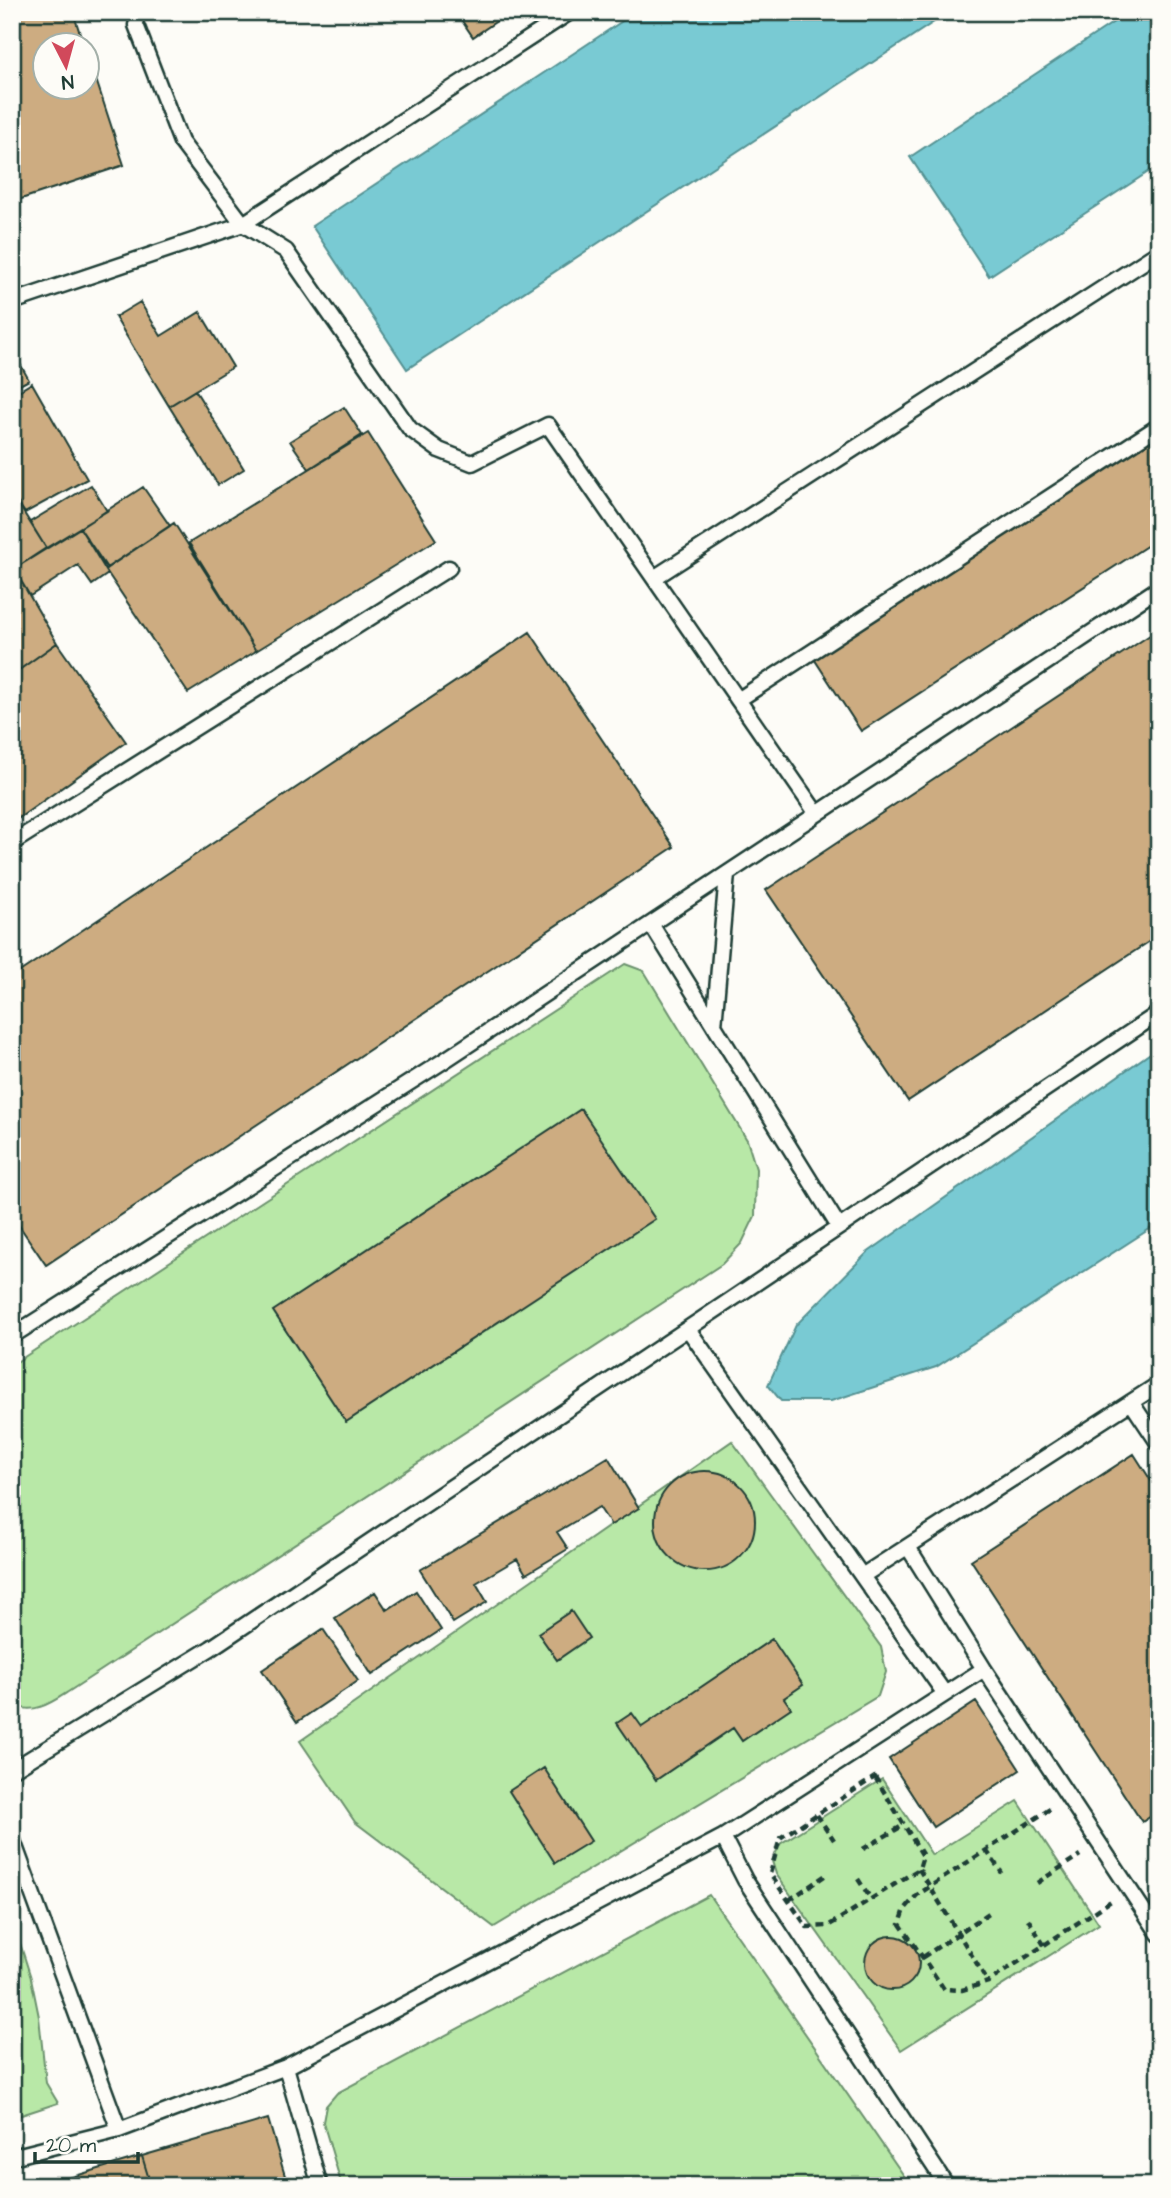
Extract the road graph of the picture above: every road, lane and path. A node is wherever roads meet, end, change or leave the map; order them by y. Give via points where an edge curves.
1 (570, 12) edge
2 (136, 25) dead end
3 (243, 224) junction
4 (1159, 252) edge
5 (12, 302) edge
6 (1159, 426) edge
7 (449, 568) dead end
8 (654, 578) junction
9 (1159, 588) edge
10 (738, 700) junction
11 (817, 814) junction
12 (12, 844) edge
13 (727, 874) junction
14 (651, 923) junction
15 (1159, 1013) edge
16 (714, 1026) junction
17 (839, 1227) junction
18 (688, 1329) junction
19 (12, 1336) edge
20 (1159, 1384) edge
21 (1131, 1402) junction
22 (1159, 1444) edge
23 (908, 1547) junction
24 (862, 1576) junction
25 (984, 1669) junction
26 (945, 1693) junction
27 (12, 1770) edge
28 (1068, 1797) junction
29 (816, 1815) junction
30 (904, 1825) junction
31 (723, 1836) junction
32 (12, 1838) edge
33 (834, 1840) dead end
34 (1098, 1842) junction
35 (863, 1849) dead end
36 (986, 1850) junction
37 (919, 1869) junction
38 (1002, 1873) dead end
39 (826, 1875) dead end
40 (858, 1879) dead end
41 (1037, 1884) dead end
42 (929, 1887) junction
43 (1130, 1889) junction
44 (871, 1899) junction
45 (789, 1900) junction
46 (992, 1911) dead end
47 (1028, 1919) dead end
48 (958, 1934) junction
49 (1159, 1934) edge
50 (1044, 1945) junction
51 (923, 1957) junction
52 (988, 1982) junction
53 (286, 2067) junction
54 (119, 2130) junction
55 (12, 2157) edge
56 (320, 2186) edge
57 (947, 2186) edge

1 - 3 lane
2 - 3 lane via 181,142
3 - 5 lane
3 - 8 lane via 286,251 410,429 439,450 472,463 548,425
4 - 8 lane
6 - 10 lane
7 - 12 lane
8 - 10 lane
9 - 11 lane
10 - 11 lane
11 - 13 lane
13 - 14 lane
13 - 16 lane
14 - 16 lane
14 - 19 lane
15 - 17 lane
16 - 17 lane
17 - 18 lane
18 - 24 lane
18 - 27 lane via 211,1648
20 - 21 lane
21 - 22 lane
21 - 23 lane
23 - 24 lane
23 - 25 lane
24 - 26 lane
25 - 26 lane
25 - 28 lane
26 - 31 lane
28 - 34 lane
28 - 36 path
29 - 30 path via 875,1777
29 - 33 path
29 - 45 path via 780,1838 770,1874
30 - 35 path
30 - 37 path via 923,1856
31 - 53 lane
31 - 57 lane via 745,1880
32 - 54 lane
34 - 41 path
34 - 43 lane
36 - 38 path
36 - 42 path
37 - 42 path
37 - 44 path
39 - 45 path
40 - 44 path
42 - 48 path
42 - 51 path via 905,1909 901,1924
43 - 49 lane
43 - 50 path
44 - 45 path via 828,1926 807,1927
46 - 48 path
47 - 50 path
48 - 51 path
48 - 52 path
50 - 52 path
51 - 52 path via 944,1989 962,1990
53 - 54 lane
53 - 56 lane
54 - 55 lane

